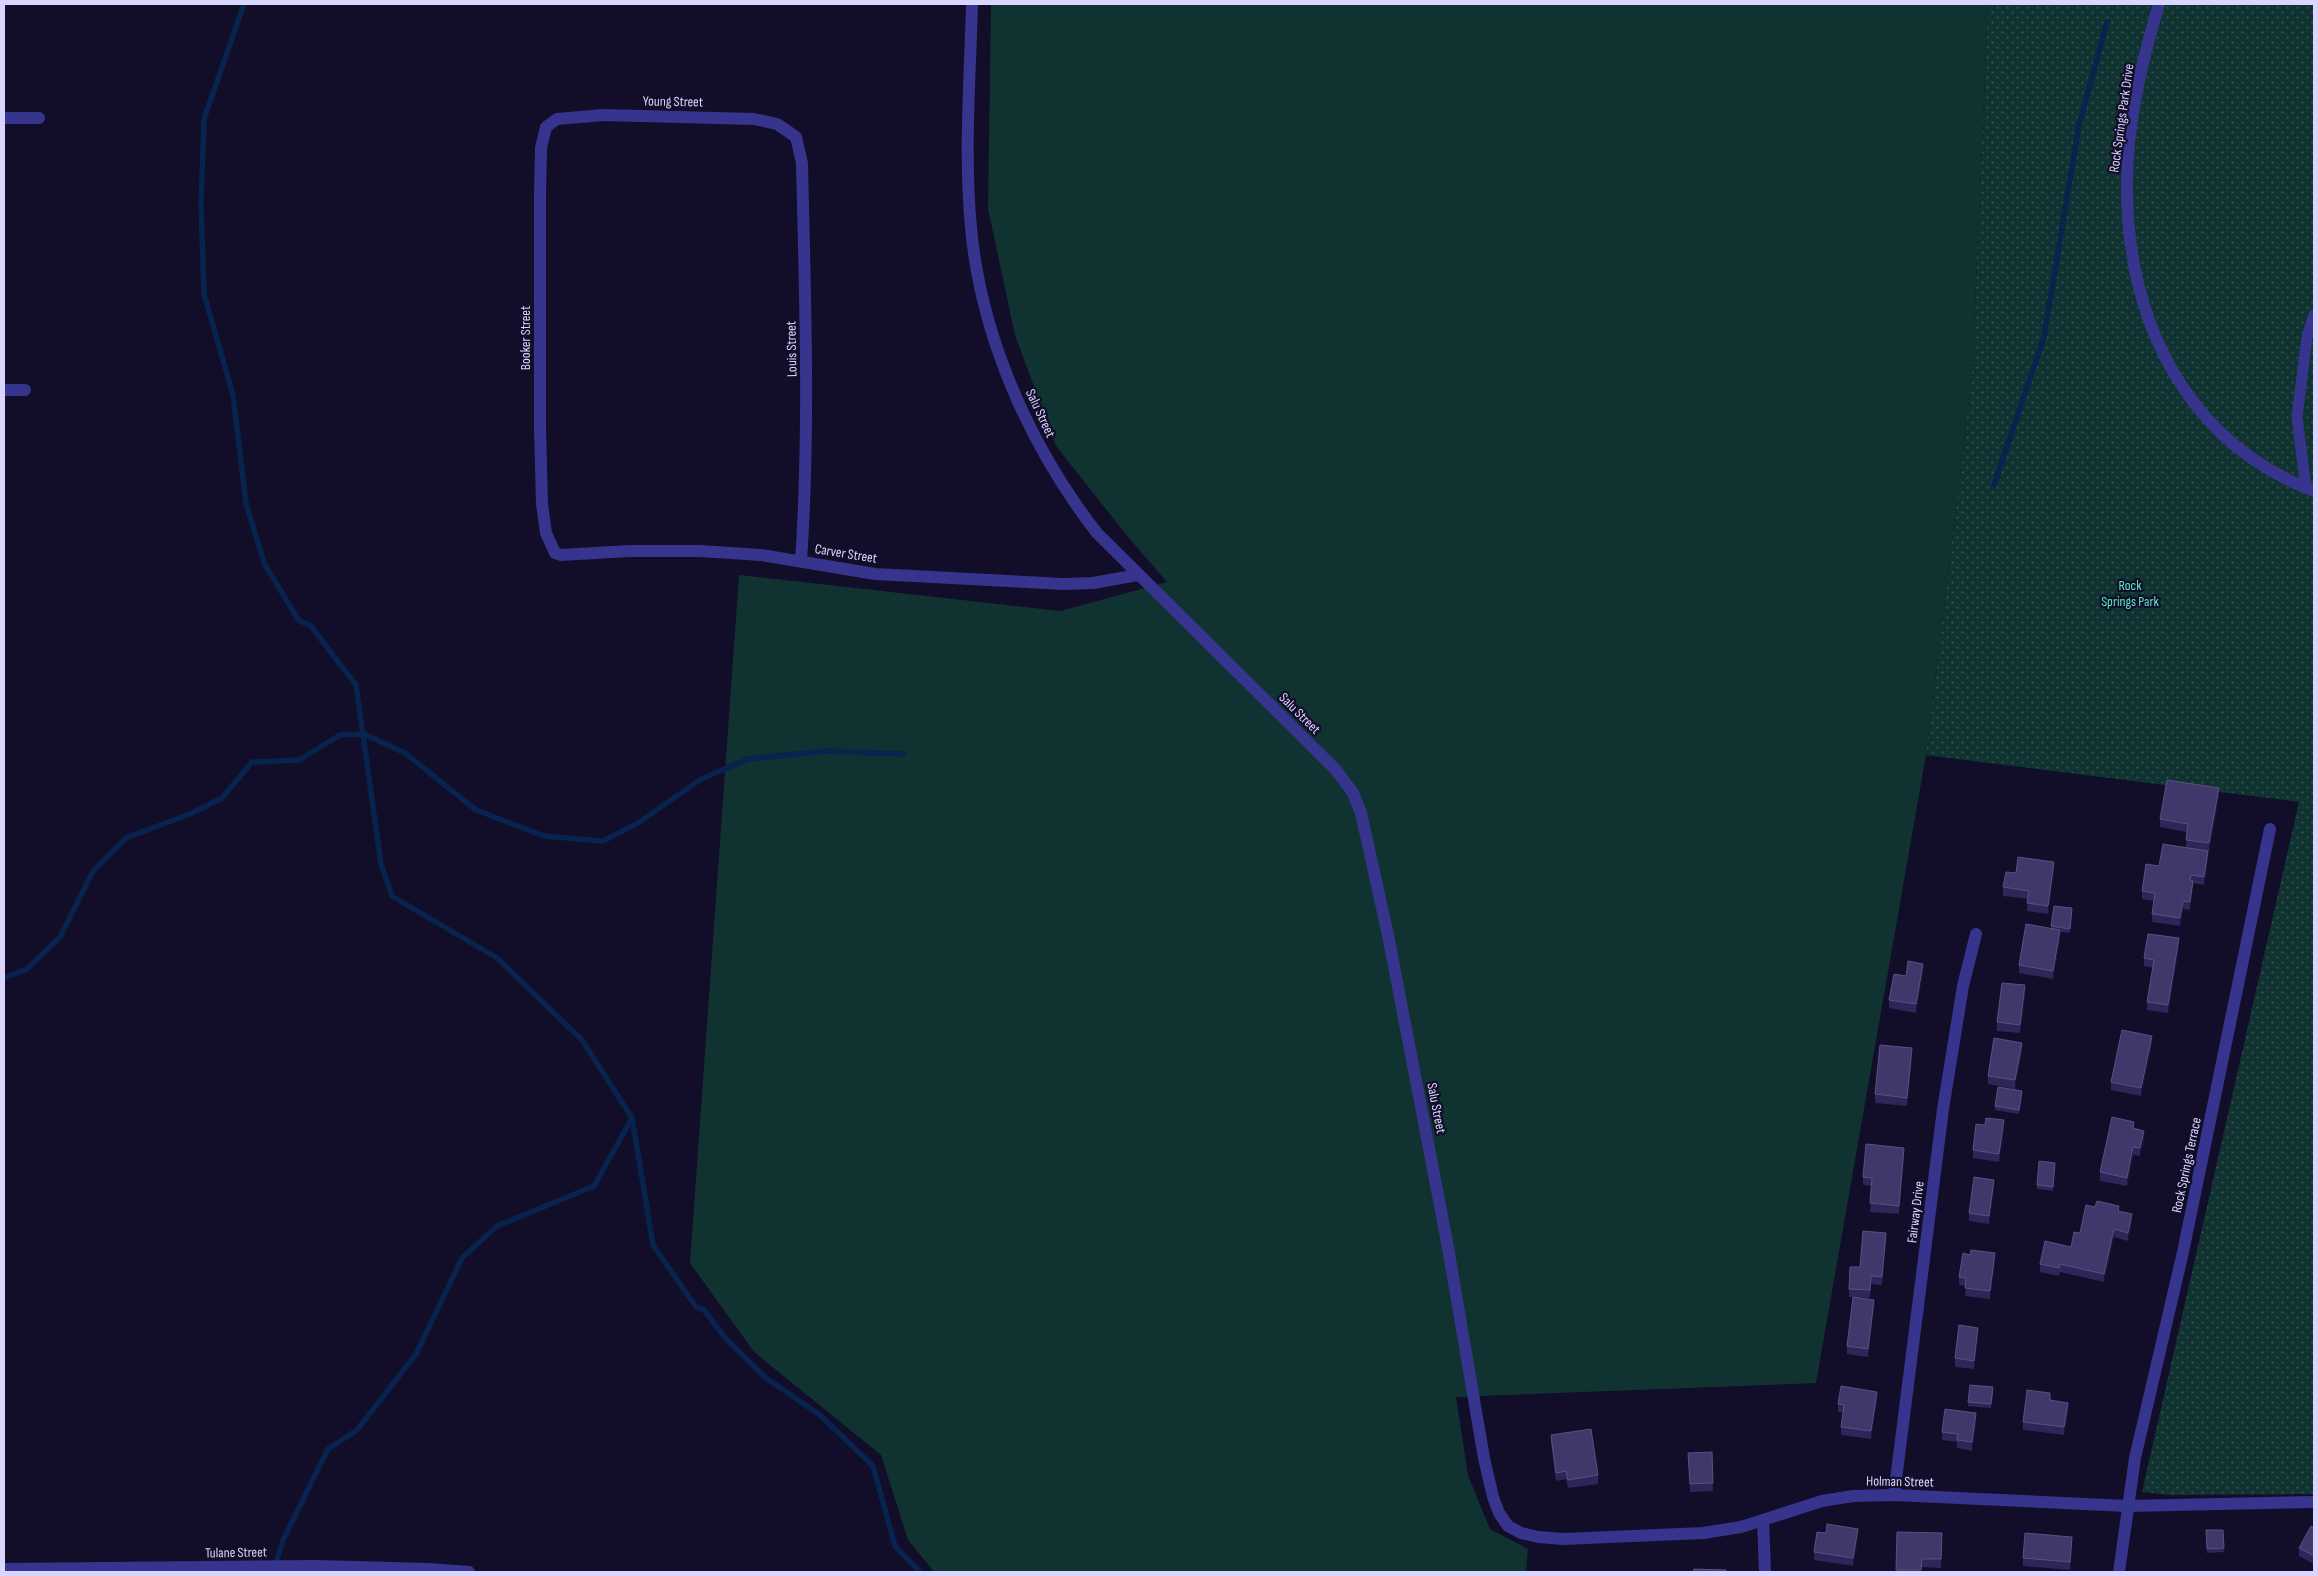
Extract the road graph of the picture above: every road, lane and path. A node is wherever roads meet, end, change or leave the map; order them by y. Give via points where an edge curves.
1 (972, 4) edge
2 (2159, 4) edge
3 (4, 118) edge
4 (38, 118) dead end
5 (546, 126) joint
6 (796, 137) joint
7 (2314, 315) edge
8 (4, 390) edge
9 (25, 390) dead end
10 (2310, 489) edge
11 (552, 550) joint
12 (801, 561) junction
13 (1138, 575) junction
14 (2270, 829) dead end
15 (1976, 934) dead end
16 (1894, 1494) junction
17 (2314, 1502) edge
18 (2127, 1506) junction
19 (1499, 1513) joint
20 (1763, 1520) junction
21 (4, 1569) edge
22 (469, 1572) edge
23 (1765, 1572) edge
24 (2119, 1572) edge

1 - 13 street, Salu Street via 968,182 971,229 979,278 993,331 1021,407 1069,496 1097,533
2 - 10 street, Rock Springs Park Drive via 2143,66 2128,163 2131,249 2140,295 2154,336 2171,370 2200,412 2236,448
3 - 4 street
5 - 6 street, Young Street via 567,117 754,119 777,124
5 - 11 street, Booker Street via 540,195 540,429 542,504
6 - 12 street, Louis Street via 802,163 806,360 806,476
7 - 10 lane via 2306,336 2297,417
8 - 9 street
11 - 12 street, Carver Street via 561,556 629,550 700,551
12 - 13 street, Carver Street via 875,574 1063,584 1093,583
13 - 19 street, Salu Street via 1336,770 1353,793 1362,813 1445,1233 1484,1458
14 - 18 street, Rock Springs Terrace
15 - 16 street, Fairway Drive via 1963,986 1943,1109
16 - 18 street, Holman Street
16 - 20 street, Holman Street via 1822,1501
17 - 18 street, Holman Street
18 - 24 street, Rock Springs Terrace
19 - 20 street, Holman Street via 1508,1526 1521,1533 1563,1539 1702,1533
20 - 23 street
21 - 22 street, Tulane Street via 317,1566

